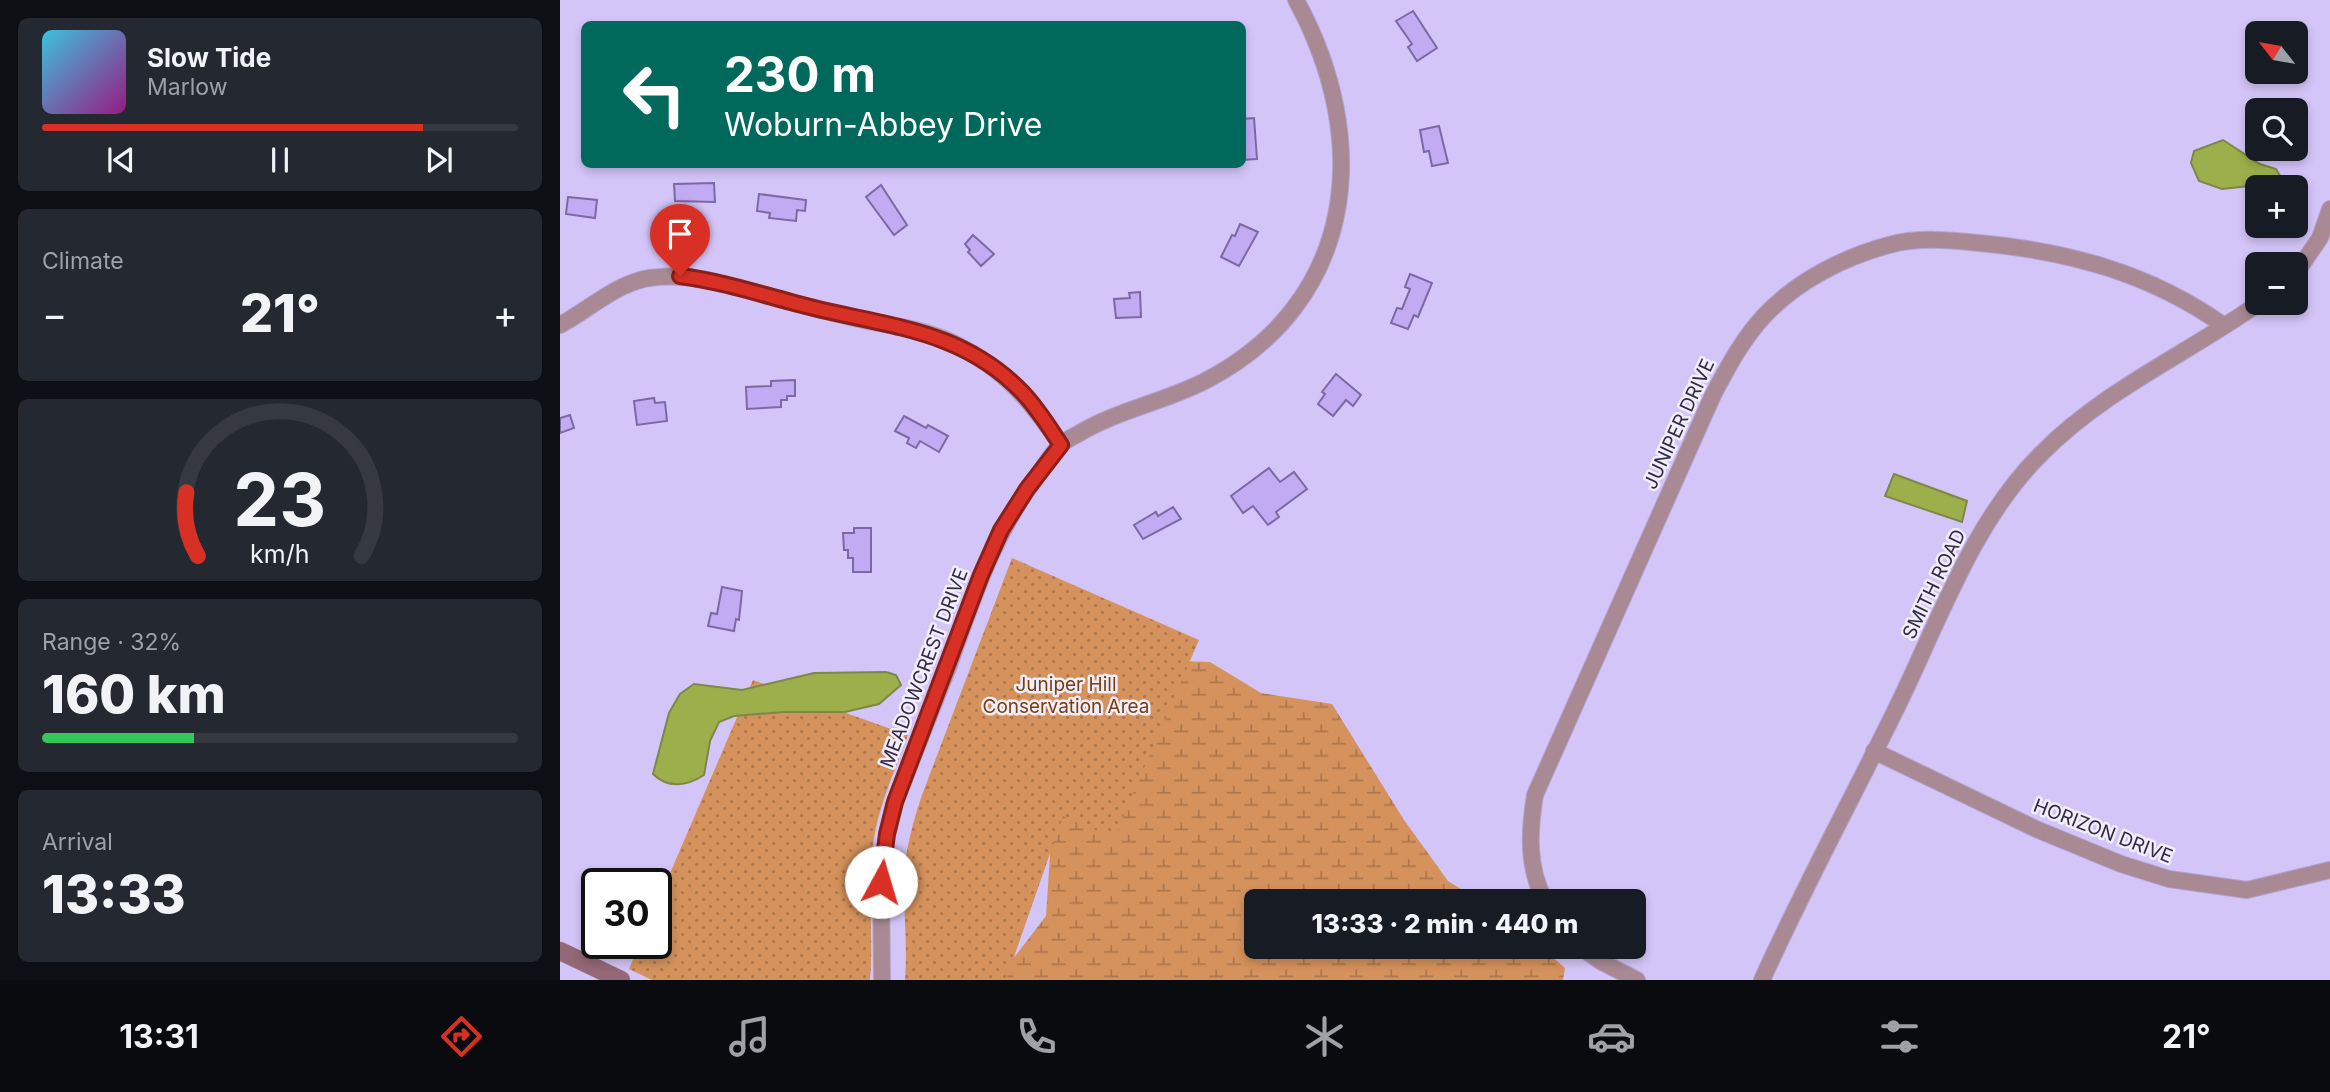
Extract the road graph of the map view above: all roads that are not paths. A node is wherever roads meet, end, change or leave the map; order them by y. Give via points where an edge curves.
1 (1296, 0) edge
2 (2330, 209) edge
3 (2308, 257) edge
4 (2245, 312) edge
5 (560, 325) edge
6 (2223, 325) junction
7 (1061, 445) junction
8 (1874, 751) junction
9 (2330, 870) edge
10 (1539, 889) edge
11 (560, 951) edge
12 (1598, 959) edge
13 (621, 980) edge
14 (882, 980) edge
15 (1637, 980) edge
16 (1762, 980) edge

1 - 7 street, MEADOWCREST DRIVE via 1320,48 1342,148 1340,197 1330,243 1309,285 1280,327 1230,366 1203,382 1110,418
2 - 3 street
4 - 6 street, SMITH ROAD
5 - 7 street via 617,289 648,279 712,280 952,343 1012,382
6 - 8 street, SMITH ROAD via 2076,422 2040,454 1982,533
6 - 10 street, JUNIPER DRIVE via 2171,292 2082,259 1939,239 1891,245 1845,260 1802,284 1765,315 1736,353 1713,395 1535,795 1531,859
7 - 14 street, MEADOWCREST DRIVE via 1001,530 895,802 881,882
8 - 9 street, HORIZON DRIVE via 2046,834 2169,879 2247,890
8 - 16 street, SMITH ROAD
11 - 13 street
12 - 15 street

